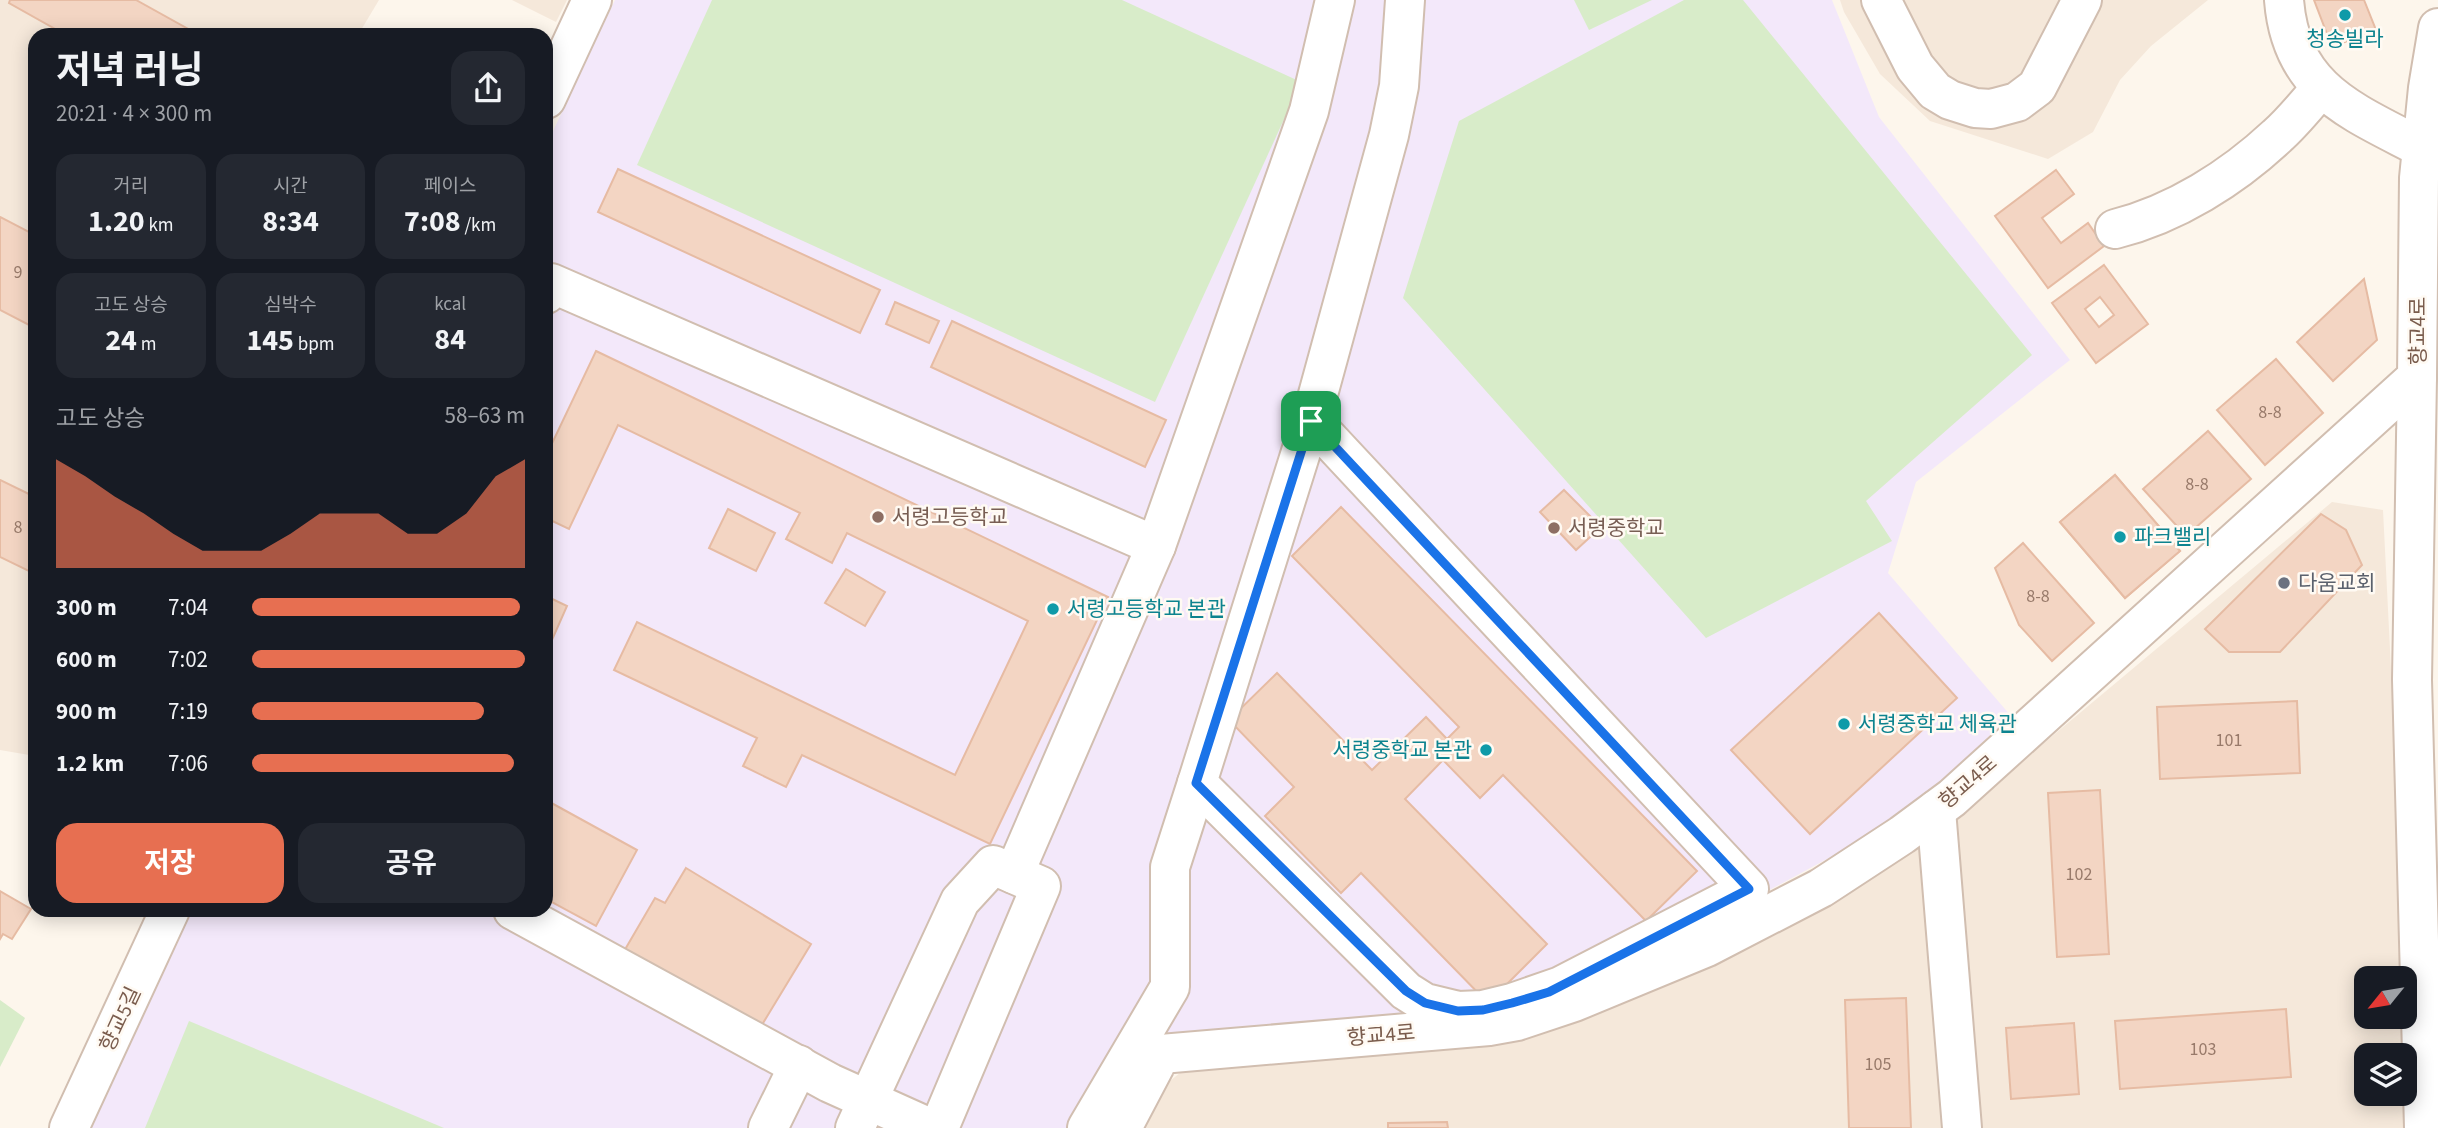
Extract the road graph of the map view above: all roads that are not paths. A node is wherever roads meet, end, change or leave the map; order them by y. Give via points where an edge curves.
1 (592, 0) edge
2 (1335, 0) edge
3 (1405, 0) edge
4 (1881, 0) edge
5 (2082, 0) edge
6 (2284, 0) edge
7 (2438, 28) edge
8 (553, 84) edge
9 (2321, 88) junction
10 (2422, 148) junction
11 (2115, 229) dead end
12 (553, 284) edge
13 (2428, 384) edge
14 (1311, 421) junction
15 (1156, 546) junction
16 (1196, 783) junction
17 (1936, 810) junction
18 (1014, 874) junction
19 (167, 917) edge
20 (526, 917) edge
21 (799, 1065) junction
22 (862, 1114) edge
23 (69, 1128) edge
24 (768, 1128) edge
25 (930, 1128) edge
26 (939, 1128) edge
27 (1087, 1128) edge
28 (1122, 1128) edge
29 (1962, 1128) edge
30 (2424, 1128) edge

1 - 8 street
2 - 15 street via 1309,111
3 - 14 street via 1399,86 1389,135
4 - 5 street via 1915,67 1935,91 1950,100 1991,109 2017,102 2038,87
6 - 9 street via 2298,54
7 - 10 street, 향교4로
9 - 10 street via 2358,115
9 - 11 street via 2278,136 2222,178 2169,211
10 - 13 street, 향교4로 via 2419,178
12 - 15 street
13 - 17 street, 향교4로
13 - 30 street via 2412,680
14 - 16 street
14 - 16 street via 1749,889 1549,992 1483,1010 1447,1010 1406,991
15 - 18 street
16 - 27 street via 1170,867 1170,987
17 - 28 street, 향교4로 via 1861,863 1770,915 1707,947 1544,1014 1489,1026 1161,1054
17 - 29 street
18 - 22 street via 993,865 960,901
18 - 26 street via 1041,886
19 - 23 street, 향교5길
20 - 21 street
21 - 22 street via 830,1083
21 - 24 street
22 - 25 street

